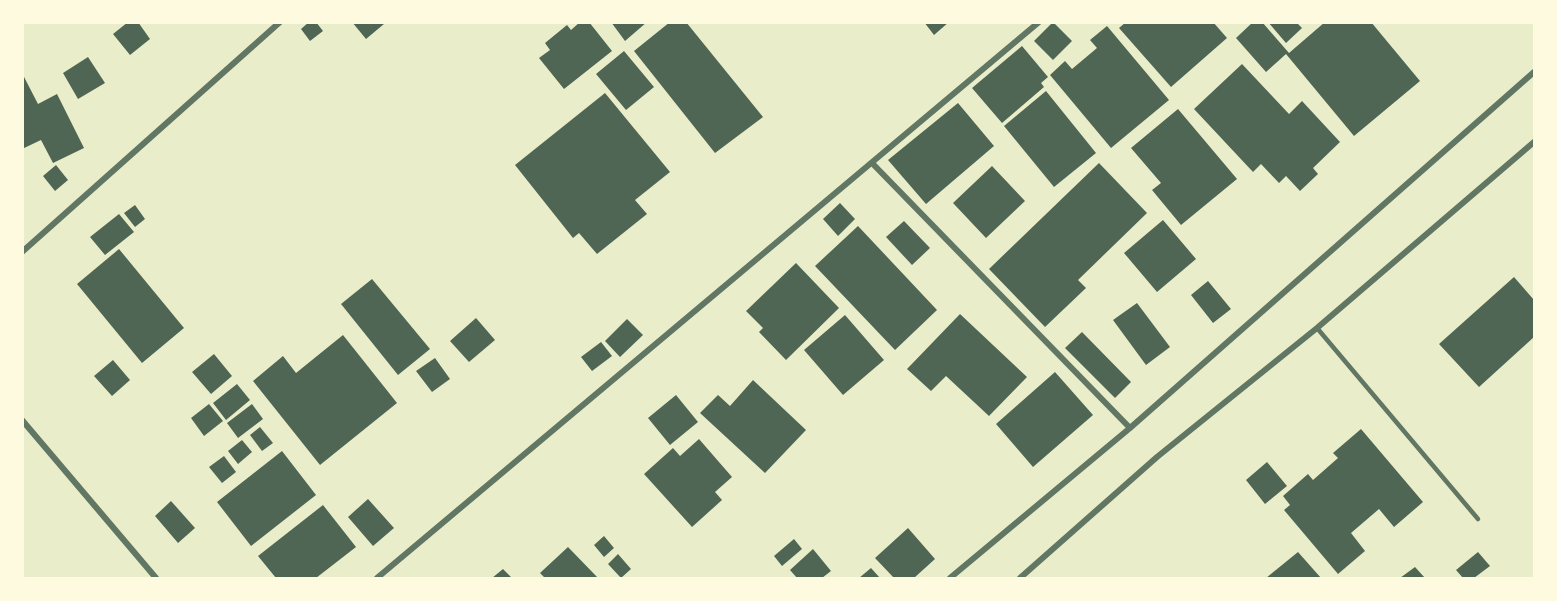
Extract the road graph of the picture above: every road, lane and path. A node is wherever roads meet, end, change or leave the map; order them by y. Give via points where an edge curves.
1 (280, 22) edge
2 (1039, 22) edge
3 (1534, 72) edge
4 (1534, 142) edge
5 (872, 163) junction
6 (22, 252) edge
7 (1317, 328) junction
8 (22, 420) edge
9 (1130, 428) junction
10 (1478, 519) dead end
11 (156, 579) edge
12 (377, 579) edge
13 (950, 579) edge
14 (1020, 579) edge

1 - 6 street
2 - 5 street
3 - 9 street
4 - 7 street
5 - 9 street
5 - 12 street
7 - 10 lane
7 - 14 street via 1157,457
8 - 11 street
9 - 13 street

